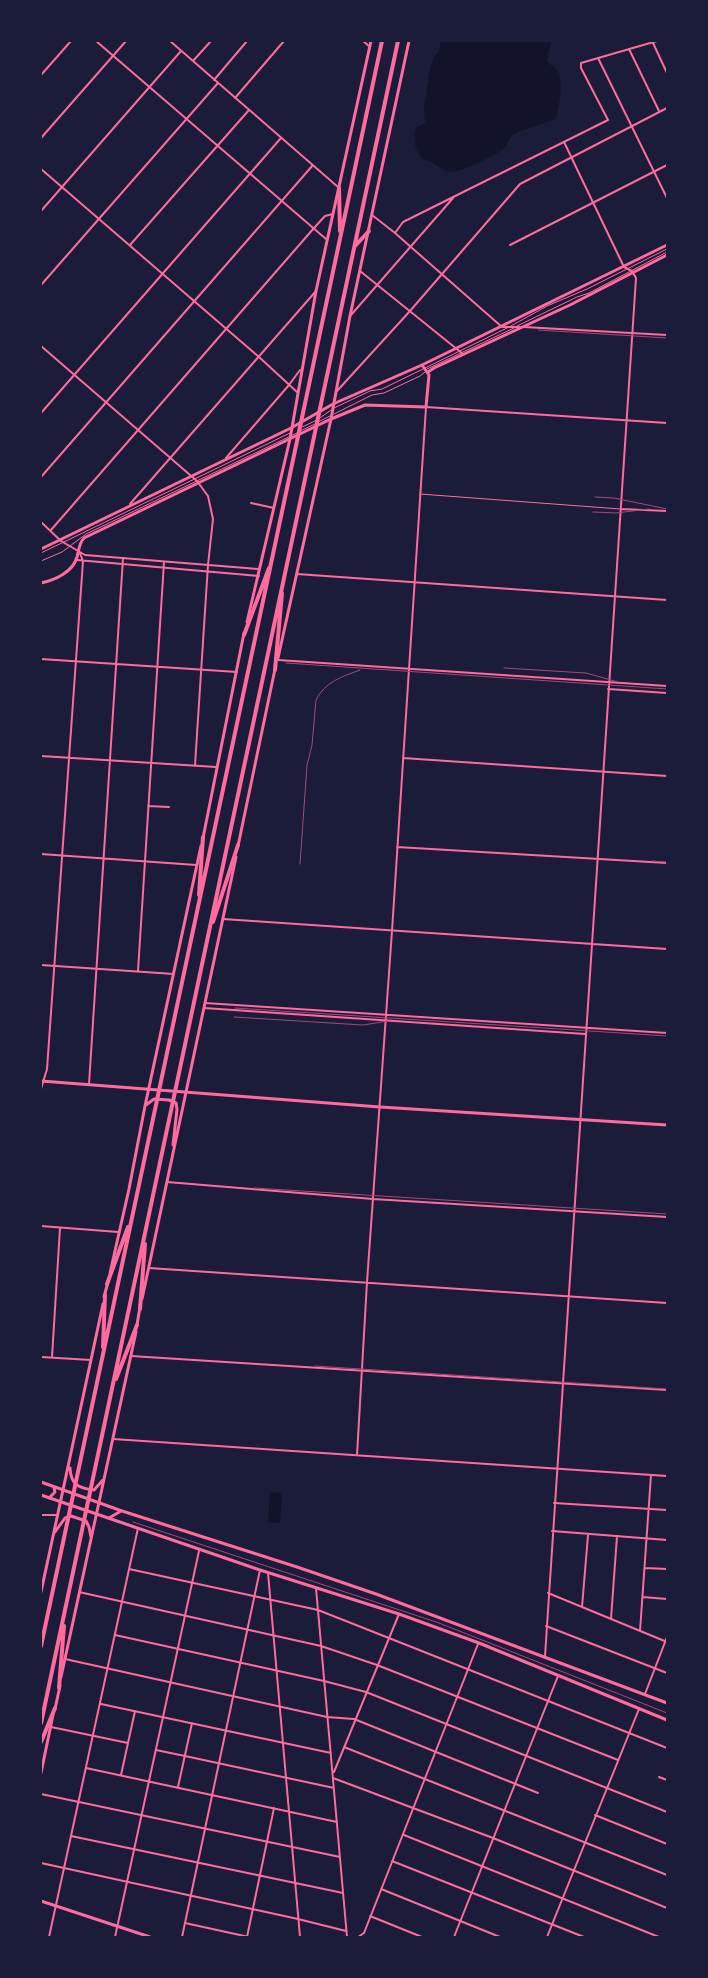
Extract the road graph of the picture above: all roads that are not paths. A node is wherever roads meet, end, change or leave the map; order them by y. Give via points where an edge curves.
1 (71, 41) edge
2 (96, 41) edge
3 (126, 41) edge
4 (210, 41) edge
5 (247, 41) edge
6 (284, 41) edge
7 (364, 41) edge
8 (371, 41) edge
9 (382, 41) edge
10 (398, 41) edge
11 (409, 41) edge
12 (656, 41) edge
13 (172, 42) edge
14 (653, 43) junction
15 (370, 46) junction
16 (628, 49) junction
17 (181, 51) junction
18 (113, 56) junction
19 (598, 58) junction
20 (193, 62) junction
21 (667, 73) edge
22 (41, 75) edge
23 (214, 80) junction
24 (218, 83) junction
25 (150, 88) junction
26 (235, 98) junction
27 (667, 108) edge
28 (250, 110) junction
29 (659, 111) junction
30 (187, 119) junction
31 (632, 126) junction
32 (41, 138) edge
33 (281, 138) junction
34 (564, 142) junction
35 (218, 146) junction
36 (570, 157) junction
37 (313, 165) junction
38 (667, 165) edge
39 (41, 169) edge
40 (654, 171) junction
41 (250, 174) junction
42 (62, 187) junction
43 (339, 188) junction
44 (454, 196) junction
45 (667, 198) edge
46 (282, 201) junction
47 (593, 202) junction
48 (41, 211) edge
49 (334, 214) junction
50 (372, 215) junction
51 (99, 219) junction
52 (314, 228) junction
53 (368, 231) junction
54 (395, 233) junction
55 (340, 238) junction
56 (328, 241) junction
57 (510, 245) dead end
58 (130, 246) junction
59 (409, 246) junction
60 (354, 248) junction
61 (667, 249) edge
62 (626, 268) junction
63 (360, 270) junction
64 (633, 272) junction
65 (162, 273) junction
66 (442, 274) junction
67 (377, 284) junction
68 (41, 285) edge
69 (316, 291) junction
70 (194, 301) junction
71 (410, 311) junction
72 (350, 316) junction
73 (511, 326) junction
74 (502, 327) junction
75 (519, 327) junction
76 (226, 329) junction
77 (633, 333) junction
78 (667, 335) edge
79 (42, 347) edge
80 (460, 352) junction
81 (259, 357) junction
82 (425, 369) junction
83 (300, 370) junction
84 (74, 374) junction
85 (290, 385) junction
86 (297, 392) junction
87 (335, 393) junction
88 (106, 402) junction
89 (333, 404) junction
90 (426, 407) junction
91 (332, 409) junction
92 (41, 413) edge
93 (331, 417) junction
94 (627, 420) junction
95 (667, 423) edge
96 (139, 430) junction
97 (291, 434) junction
98 (170, 457) junction
99 (223, 462) junction
100 (41, 477) edge
101 (196, 480) junction
102 (420, 494) junction
103 (251, 503) dead end
104 (274, 508) junction
105 (126, 509) junction
106 (621, 509) junction
107 (667, 511) edge
108 (41, 522) edge
109 (51, 530) junction
110 (62, 542) junction
111 (69, 546) junction
112 (41, 549) edge
113 (275, 550) junction
114 (79, 551) junction
115 (41, 553) edge
116 (123, 558) junction
117 (77, 560) junction
118 (83, 561) junction
119 (41, 562) edge
120 (164, 562) junction
121 (124, 565) junction
122 (208, 565) junction
123 (163, 569) junction
124 (261, 569) junction
125 (207, 572) junction
126 (295, 574) junction
127 (259, 576) junction
128 (283, 580) junction
129 (41, 583) edge
130 (415, 583) junction
131 (614, 596) junction
132 (667, 600) edge
133 (244, 635) junction
134 (41, 659) edge
135 (277, 660) junction
136 (75, 661) junction
137 (116, 664) junction
138 (158, 666) junction
139 (201, 669) junction
140 (409, 669) junction
141 (275, 670) junction
142 (237, 672) junction
143 (609, 682) junction
144 (667, 686) edge
145 (608, 689) junction
146 (667, 692) edge
147 (41, 756) edge
148 (69, 757) junction
149 (403, 758) junction
150 (110, 760) junction
151 (152, 763) junction
152 (195, 765) junction
153 (217, 767) junction
154 (603, 771) junction
155 (667, 776) edge
156 (148, 806) junction
157 (169, 807) dead end
158 (203, 837) junction
159 (238, 845) junction
160 (397, 847) junction
161 (41, 854) edge
162 (62, 855) junction
163 (104, 858) junction
164 (597, 858) junction
165 (146, 861) junction
166 (667, 863) edge
167 (197, 865) junction
168 (197, 910) junction
169 (223, 919) junction
170 (392, 931) junction
171 (206, 941) junction
172 (591, 944) junction
173 (667, 949) edge
174 (41, 965) edge
175 (55, 966) junction
176 (97, 969) junction
177 (138, 972) junction
178 (174, 974) junction
179 (205, 1003) junction
180 (204, 1008) junction
181 (386, 1014) junction
182 (386, 1020) junction
183 (586, 1028) junction
184 (667, 1033) edge
185 (585, 1034) junction
186 (42, 1081) edge
187 (89, 1084) junction
188 (41, 1089) edge
189 (149, 1089) junction
190 (186, 1092) junction
191 (145, 1106) junction
192 (380, 1106) junction
193 (580, 1120) junction
194 (667, 1126) edge
195 (172, 1161) junction
196 (167, 1182) junction
197 (373, 1199) junction
198 (134, 1209) junction
199 (574, 1211) junction
200 (667, 1217) edge
201 (41, 1226) edge
202 (60, 1228) junction
203 (146, 1228) junction
204 (118, 1232) junction
205 (149, 1268) junction
206 (367, 1282) junction
207 (107, 1284) junction
208 (105, 1295) junction
209 (568, 1296) junction
210 (667, 1303) edge
211 (140, 1309) junction
212 (137, 1325) junction
213 (131, 1356) junction
214 (41, 1357) edge
215 (52, 1357) junction
216 (103, 1358) junction
217 (91, 1360) junction
218 (362, 1371) junction
219 (562, 1383) junction
220 (112, 1390) junction
221 (667, 1390) edge
222 (113, 1439) junction
223 (357, 1455) junction
224 (69, 1465) junction
225 (557, 1468) junction
226 (651, 1475) junction
227 (667, 1476) edge
228 (104, 1478) junction
229 (41, 1482) edge
230 (54, 1487) junction
231 (64, 1491) junction
232 (41, 1495) edge
233 (49, 1498) junction
234 (62, 1502) junction
235 (99, 1503) junction
236 (554, 1503) junction
237 (649, 1509) junction
238 (667, 1510) edge
239 (122, 1511) junction
240 (96, 1514) junction
241 (41, 1515) edge
242 (59, 1516) junction
243 (109, 1518) junction
244 (138, 1528) junction
245 (552, 1531) junction
246 (54, 1534) junction
247 (588, 1534) junction
248 (617, 1536) junction
249 (647, 1538) junction
250 (91, 1540) junction
251 (667, 1540) edge
252 (200, 1549) junction
253 (41, 1566) edge
254 (47, 1566) junction
255 (129, 1568) junction
256 (645, 1568) junction
257 (667, 1569) edge
258 (260, 1570) junction
259 (268, 1572) junction
260 (192, 1582) junction
261 (316, 1588) junction
262 (41, 1592) edge
263 (79, 1592) junction
264 (548, 1593) junction
265 (255, 1596) junction
266 (643, 1597) junction
267 (667, 1599) edge
268 (270, 1600) junction
269 (122, 1602) junction
270 (582, 1607) junction
271 (65, 1610) junction
272 (318, 1610) junction
273 (399, 1614) junction
274 (185, 1616) junction
275 (611, 1619) junction
276 (546, 1626) junction
277 (248, 1630) junction
278 (44, 1631) junction
279 (640, 1631) junction
280 (115, 1635) junction
281 (273, 1636) junction
282 (41, 1637) edge
283 (388, 1637) junction
284 (667, 1637) edge
285 (666, 1641) edge
286 (479, 1644) junction
287 (41, 1646) edge
288 (321, 1646) junction
289 (178, 1649) junction
290 (545, 1658) junction
291 (65, 1659) junction
292 (241, 1663) junction
293 (378, 1665) junction
294 (108, 1668) junction
295 (655, 1668) junction
296 (277, 1670) junction
297 (468, 1670) junction
298 (667, 1673) edge
299 (558, 1676) junction
300 (324, 1681) junction
301 (170, 1683) junction
302 (59, 1688) junction
303 (366, 1692) junction
304 (645, 1694) junction
305 (234, 1696) junction
306 (457, 1696) junction
307 (548, 1700) junction
308 (100, 1703) junction
309 (667, 1703) edge
310 (280, 1707) junction
311 (55, 1708) junction
312 (639, 1709) junction
313 (135, 1711) junction
314 (163, 1717) junction
315 (327, 1717) junction
316 (354, 1719) junction
317 (667, 1720) edge
318 (41, 1723) edge
319 (192, 1723) junction
320 (446, 1724) junction
321 (51, 1727) junction
322 (537, 1728) junction
323 (226, 1730) junction
324 (629, 1733) junction
325 (93, 1736) junction
326 (41, 1742) edge
327 (128, 1743) junction
328 (283, 1743) junction
329 (344, 1747) junction
330 (667, 1748) edge
331 (156, 1750) junction
332 (436, 1752) junction
333 (331, 1753) junction
334 (185, 1756) junction
335 (526, 1756) junction
336 (618, 1760) junction
337 (219, 1763) junction
338 (86, 1768) junction
339 (333, 1773) junction
340 (41, 1774) edge
341 (121, 1775) junction
342 (286, 1777) junction
343 (659, 1777) dead end
344 (333, 1778) junction
345 (424, 1779) junction
346 (667, 1780) edge
347 (149, 1781) junction
348 (515, 1784) junction
349 (178, 1787) junction
350 (334, 1788) junction
351 (606, 1789) junction
352 (538, 1793) dead end
353 (41, 1794) edge
354 (213, 1795) junction
355 (79, 1801) junction
356 (414, 1807) junction
357 (274, 1808) junction
358 (504, 1810) junction
359 (289, 1811) junction
360 (667, 1812) edge
361 (141, 1815) junction
362 (595, 1815) junction
363 (337, 1822) junction
364 (205, 1829) junction
365 (403, 1834) junction
366 (71, 1836) junction
367 (493, 1838) junction
368 (267, 1842) junction
369 (585, 1842) junction
370 (667, 1844) edge
371 (292, 1847) junction
372 (134, 1849) junction
373 (340, 1857) junction
374 (392, 1861) junction
375 (198, 1862) junction
376 (41, 1863) edge
377 (482, 1865) junction
378 (64, 1868) junction
379 (574, 1870) junction
380 (667, 1875) edge
381 (260, 1876) junction
382 (127, 1882) junction
383 (295, 1883) junction
384 (381, 1889) junction
385 (471, 1892) junction
386 (343, 1894) junction
387 (191, 1895) junction
388 (562, 1898) junction
389 (41, 1901) edge
390 (56, 1905) junction
391 (667, 1908) edge
392 (252, 1909) junction
393 (370, 1916) junction
394 (298, 1919) junction
395 (460, 1921) junction
396 (185, 1923) junction
397 (552, 1924) junction
398 (117, 1926) junction
399 (346, 1931) junction
400 (49, 1937) edge
401 (115, 1937) edge
402 (150, 1937) edge
403 (182, 1937) edge
404 (247, 1937) edge
405 (300, 1937) edge
406 (347, 1937) edge
407 (358, 1937) edge
408 (422, 1937) edge
409 (454, 1937) edge
410 (500, 1937) edge
411 (547, 1937) edge
412 (584, 1937) edge
413 (660, 1937) edge

1 - 22 street
2 - 18 street
3 - 18 street
4 - 20 street
5 - 23 street
6 - 26 street
7 - 15 street
8 - 15 main road
9 - 55 highway
10 - 60 highway
11 - 50 main road
12 - 14 street
13 - 17 street
14 - 16 street
14 - 21 street
15 - 43 main road
16 - 19 street
16 - 29 street
17 - 20 street
17 - 25 street
18 - 25 street
18 - 32 street
19 - 31 street
19 - 34 street via 580,64 608,120
20 - 23 street
23 - 24 street
24 - 26 street
24 - 30 street
25 - 30 street
25 - 42 street
26 - 28 street
27 - 29 street
28 - 33 street
28 - 35 street
29 - 31 street
30 - 35 street
30 - 51 street
31 - 36 street
31 - 40 street
33 - 37 street
33 - 41 street
34 - 36 street
34 - 44 street
35 - 41 street
35 - 58 street
36 - 47 street
36 - 66 street via 520,184
37 - 43 street
37 - 46 street
38 - 40 street
39 - 42 street
40 - 45 street
40 - 47 street
41 - 46 street
41 - 65 street
42 - 48 street
42 - 51 street
43 - 49 main road
43 - 55 highway
44 - 54 street via 403,222
44 - 59 street
46 - 52 street
46 - 70 street
47 - 57 street
47 - 62 street
49 - 52 street via 325,216
49 - 56 main road
50 - 53 main road
50 - 54 street
51 - 58 street
51 - 68 street
52 - 56 street
52 - 76 street
53 - 60 highway
53 - 63 main road
54 - 59 street
55 - 113 highway
56 - 69 main road
58 - 65 street
59 - 66 street
59 - 67 street
60 - 128 highway
61 - 62 main road
61 - 64 main road
62 - 64 street
62 - 73 lane
62 - 74 main road
63 - 67 street
63 - 72 main road
64 - 75 main road
64 - 77 street via 636,278
65 - 70 street
65 - 84 street
66 - 71 street
66 - 74 street
67 - 71 street
67 - 72 street
69 - 81 street
69 - 83 main road
70 - 76 street
70 - 88 street
71 - 80 street
71 - 87 street
72 - 87 main road
73 - 74 street
73 - 75 street
73 - 80 lane
74 - 80 main road
75 - 77 street
75 - 80 main road
76 - 81 street
76 - 96 street
77 - 78 street
77 - 94 street
79 - 84 street
80 - 82 main road
80 - 82 main road
81 - 85 street
81 - 98 street
82 - 89 main road
82 - 90 main road
82 - 91 lane
82 - 93 lane via 420,376 384,393 372,395
83 - 85 street
83 - 86 main road
84 - 88 street
84 - 92 street
85 - 86 street
85 - 99 street
86 - 97 main road
87 - 89 main road
88 - 96 street
88 - 100 street
89 - 91 main road
89 - 97 main road
90 - 93 main road via 365,404
90 - 94 street
90 - 102 street
91 - 93 main road
91 - 97 lane
93 - 97 main road
93 - 126 main road
94 - 95 street
94 - 106 street
96 - 98 street
96 - 109 street
97 - 99 main road
97 - 101 main road
97 - 101 lane
97 - 104 main road
98 - 101 street
98 - 105 street
99 - 101 main road
101 - 105 main road
101 - 110 lane
101 - 111 lane via 86,534
101 - 114 main road via 84,538
101 - 122 street via 208,496 213,513
102 - 106 lane
102 - 130 street
103 - 104 street
104 - 124 main road
105 - 110 main road
106 - 107 street
106 - 131 street
108 - 109 street
109 - 110 street
110 - 111 street
110 - 112 main road
110 - 115 lane
111 - 114 street
111 - 119 lane
113 - 133 highway
113 - 168 highway
114 - 116 street via 84,555
114 - 117 main road
114 - 118 street
116 - 120 street
116 - 121 street
117 - 118 street
117 - 129 main road via 60,576
118 - 121 street
118 - 136 street
120 - 122 street
120 - 123 street
121 - 123 street
121 - 137 street
122 - 124 street
122 - 125 street
123 - 125 street
123 - 138 street
124 - 127 main road
125 - 127 street
125 - 139 street
126 - 130 street
126 - 135 main road
127 - 133 main road
128 - 141 highway
128 - 171 highway
130 - 131 street
130 - 140 street
131 - 132 street
131 - 143 street
133 - 142 main road
134 - 136 street
135 - 140 street
135 - 141 main road
136 - 137 street
136 - 148 street
137 - 138 street
137 - 150 street
138 - 139 street
138 - 151 street
139 - 142 street
139 - 152 street
140 - 143 street
140 - 149 street
141 - 159 main road
142 - 153 main road
143 - 144 street
143 - 145 street
145 - 146 street
145 - 154 street
147 - 148 street
148 - 150 street
148 - 162 street
149 - 154 street
149 - 160 street
150 - 151 street
150 - 163 street
151 - 152 street
151 - 156 street
152 - 153 street
153 - 158 main road
154 - 155 street
154 - 164 street
156 - 157 street
156 - 165 street
158 - 167 main road
158 - 168 highway
159 - 169 main road
159 - 171 highway
160 - 164 street
160 - 170 street
161 - 162 street
162 - 163 street
162 - 175 street
163 - 165 street
163 - 176 street
164 - 166 street
164 - 172 street
165 - 167 street
165 - 177 street
167 - 178 main road
168 - 198 highway
169 - 170 street
169 - 179 main road
170 - 172 street
170 - 181 street
171 - 203 highway
172 - 173 street
172 - 183 street
174 - 175 street
175 - 176 street
175 - 186 street via 47,1068
176 - 177 street
176 - 187 street
177 - 178 street
178 - 189 main road
179 - 180 main road
179 - 181 street
180 - 182 street
180 - 190 main road
181 - 182 street
181 - 183 street
182 - 185 street
182 - 192 street
183 - 184 street
183 - 185 street
185 - 193 street
186 - 187 main road
186 - 188 street
187 - 189 main road
189 - 190 main road
189 - 191 main road
190 - 192 main road
190 - 195 main road
191 - 195 main road via 154,1099 174,1101 177,1105
191 - 204 main road
192 - 193 main road
192 - 197 street
193 - 194 main road
193 - 199 street
195 - 196 main road
196 - 197 street
196 - 205 main road
197 - 199 street
197 - 206 street
198 - 207 highway
198 - 216 highway
199 - 200 street
199 - 209 street
201 - 202 street
202 - 204 street
202 - 215 street
203 - 211 highway
203 - 220 highway
204 - 207 main road
205 - 206 street
205 - 211 main road
206 - 209 street
206 - 218 street
207 - 208 main road
208 - 216 highway
208 - 217 main road
209 - 210 street
209 - 219 street
211 - 212 main road
212 - 213 main road
212 - 220 highway
213 - 218 street
213 - 222 main road
214 - 215 street
215 - 217 street
216 - 278 highway
217 - 224 main road
218 - 219 street
218 - 223 street
219 - 221 street
219 - 225 street
220 - 271 highway
222 - 223 street
222 - 228 main road
223 - 225 street
224 - 228 main road via 74,1484 94,1490
224 - 231 main road
225 - 226 street
225 - 236 street
226 - 227 street
226 - 237 street
228 - 235 main road
229 - 230 main road
230 - 231 main road
230 - 233 main road via 55,1492
231 - 234 main road
231 - 235 main road
232 - 233 main road
233 - 234 main road
234 - 240 main road
234 - 242 main road
235 - 239 main road
235 - 240 main road
236 - 237 street
236 - 245 street
237 - 238 street
237 - 249 street
239 - 243 main road
239 - 290 main road via 297,1567
240 - 243 main road
240 - 250 main road
241 - 242 street
242 - 246 main road
243 - 244 main road
244 - 252 main road
244 - 255 street
245 - 247 street
245 - 264 street
246 - 250 main road via 65,1518 71,1516 86,1521
246 - 254 main road
247 - 248 street
247 - 270 street
248 - 249 street
248 - 275 street
249 - 251 street
249 - 256 street
250 - 263 main road
252 - 258 main road
252 - 260 street
253 - 254 street
254 - 262 main road
255 - 260 street
255 - 269 street
256 - 257 street
256 - 266 street
258 - 259 main road
258 - 265 street
259 - 261 main road
259 - 268 street
260 - 265 street
260 - 274 street
261 - 272 street
261 - 273 main road
263 - 269 street
263 - 291 main road
264 - 270 street
264 - 276 street
265 - 268 street
265 - 277 street
266 - 267 street
266 - 279 street
268 - 272 street
268 - 281 street
269 - 274 street
269 - 280 street
270 - 275 street
271 - 302 highway
271 - 318 highway
272 - 283 street
272 - 288 street
273 - 283 street
273 - 286 main road
274 - 277 street
274 - 289 street
275 - 279 street
276 - 290 street
276 - 295 street
277 - 281 street
277 - 292 street
278 - 282 highway
278 - 287 highway
279 - 285 street
280 - 289 street
280 - 294 street
281 - 288 street
281 - 296 street
283 - 293 street
283 - 297 street
284 - 285 street
285 - 295 street
286 - 297 street
286 - 299 main road
288 - 293 street
288 - 300 street
289 - 292 street
289 - 301 street
290 - 304 main road
291 - 294 street
291 - 302 main road
292 - 296 street
292 - 305 street
293 - 303 street
293 - 306 street
294 - 301 street
294 - 308 street
295 - 298 street
295 - 304 street
296 - 300 street
296 - 310 street
297 - 306 street
297 - 307 street
299 - 307 street
299 - 312 main road
300 - 303 street
300 - 315 street
301 - 305 street
301 - 314 street
302 - 311 main road
303 - 316 street
303 - 320 street
304 - 309 main road
305 - 310 street
305 - 323 street
306 - 320 street
306 - 322 street
307 - 322 street
307 - 324 street
308 - 313 street
308 - 325 street
310 - 315 street
310 - 328 street
311 - 321 main road
311 - 326 highway
312 - 317 main road
312 - 324 street
313 - 314 street
313 - 327 street
314 - 319 street
314 - 331 street
315 - 316 street
315 - 333 street
316 - 329 street
316 - 332 street
319 - 323 street
319 - 334 street
320 - 332 street
320 - 335 street
321 - 325 street
321 - 340 main road
322 - 335 street
322 - 336 street
323 - 328 street
323 - 337 street
324 - 330 street
324 - 336 street
325 - 327 street
325 - 338 street
327 - 341 street
328 - 333 street
328 - 342 street
329 - 339 street
329 - 345 street
331 - 334 street
331 - 347 street
332 - 345 street
332 - 348 street
333 - 339 street
334 - 337 street
334 - 349 street
335 - 348 street
335 - 351 street
336 - 351 street
337 - 342 street
337 - 354 street
338 - 341 street
338 - 355 street
339 - 344 street
341 - 347 street
342 - 350 street
342 - 359 street
343 - 346 street
344 - 350 street
344 - 356 street
345 - 356 street
345 - 358 street
347 - 349 street
347 - 361 street
348 - 352 street
348 - 358 street
349 - 354 street
350 - 363 street
351 - 360 street
351 - 362 street
353 - 355 street
354 - 357 street
354 - 364 street
355 - 361 street
355 - 366 street
356 - 365 street
356 - 367 street
357 - 359 street
357 - 368 street
358 - 367 street
358 - 369 street
359 - 363 street
359 - 371 street
361 - 364 street
361 - 372 street
362 - 369 street
362 - 370 street
363 - 373 street
364 - 368 street
364 - 375 street
365 - 374 street
365 - 377 street
366 - 372 street
366 - 378 street
367 - 377 street
367 - 379 street
368 - 371 street
368 - 381 street
369 - 379 street
369 - 380 street
371 - 373 street
371 - 383 street
372 - 375 street
372 - 382 street
373 - 386 street
374 - 384 street
374 - 385 street
375 - 381 street
375 - 387 street
376 - 378 street
377 - 385 street
377 - 388 street
378 - 382 street
378 - 390 street
379 - 388 street
379 - 391 street
381 - 383 street
381 - 392 street
382 - 387 street
382 - 398 street
383 - 386 street
383 - 394 street
384 - 393 street
384 - 395 street
385 - 395 street
385 - 397 street
386 - 399 street
387 - 392 street
387 - 396 street
388 - 397 street
388 - 413 street
389 - 390 main road
390 - 398 main road
390 - 400 street
392 - 394 street
392 - 404 street
393 - 407 street via 364,1933
393 - 408 street
394 - 399 street
394 - 405 street
395 - 409 street
395 - 410 street
396 - 403 street
396 - 404 street
397 - 411 street
397 - 412 street
398 - 401 street
398 - 402 main road
399 - 406 street

